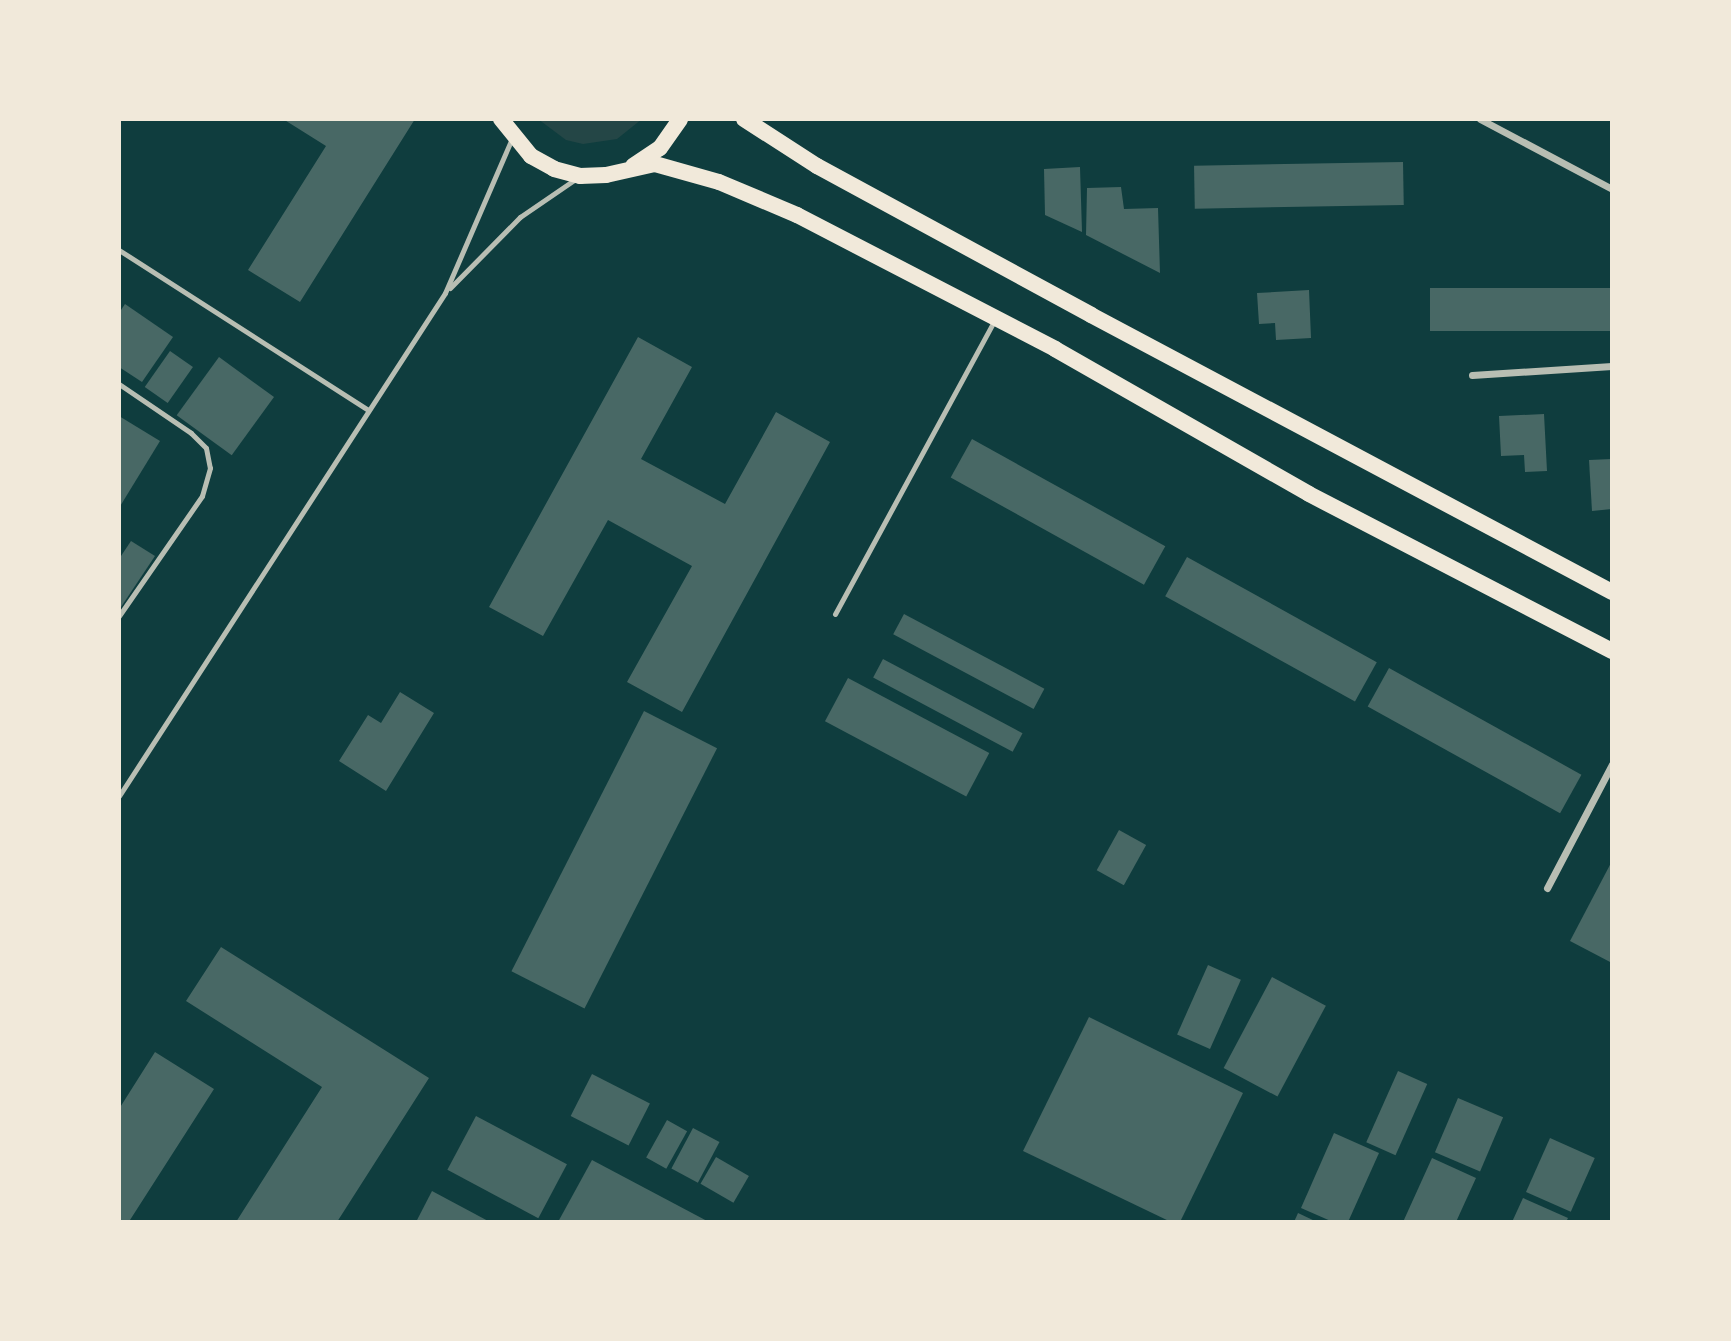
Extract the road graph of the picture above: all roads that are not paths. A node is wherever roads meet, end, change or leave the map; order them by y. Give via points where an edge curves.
1 (502, 119) edge
2 (680, 119) edge
3 (744, 119) edge
4 (1480, 119) edge
5 (512, 138) junction
6 (631, 167) junction
7 (580, 176) junction
8 (1612, 189) edge
9 (119, 250) edge
10 (445, 293) junction
11 (996, 318) junction
12 (1612, 366) edge
13 (1472, 375) dead end
14 (119, 384) edge
15 (367, 409) junction
16 (1612, 592) edge
17 (835, 614) dead end
18 (119, 616) edge
19 (1612, 651) edge
20 (1612, 764) edge
21 (119, 796) edge
22 (1547, 888) dead end

1 - 5 main road
2 - 6 main road via 660,148
3 - 16 main road via 817,166
4 - 8 street
5 - 7 main road via 531,156
5 - 10 lane
6 - 7 main road via 606,175
6 - 11 main road via 655,164 719,182 797,215
7 - 10 lane via 520,217
9 - 15 lane
10 - 15 lane
11 - 17 lane
11 - 19 main road via 1309,494
12 - 13 street
14 - 18 lane via 191,433 206,448 210,468 202,496
15 - 21 lane
20 - 22 street

